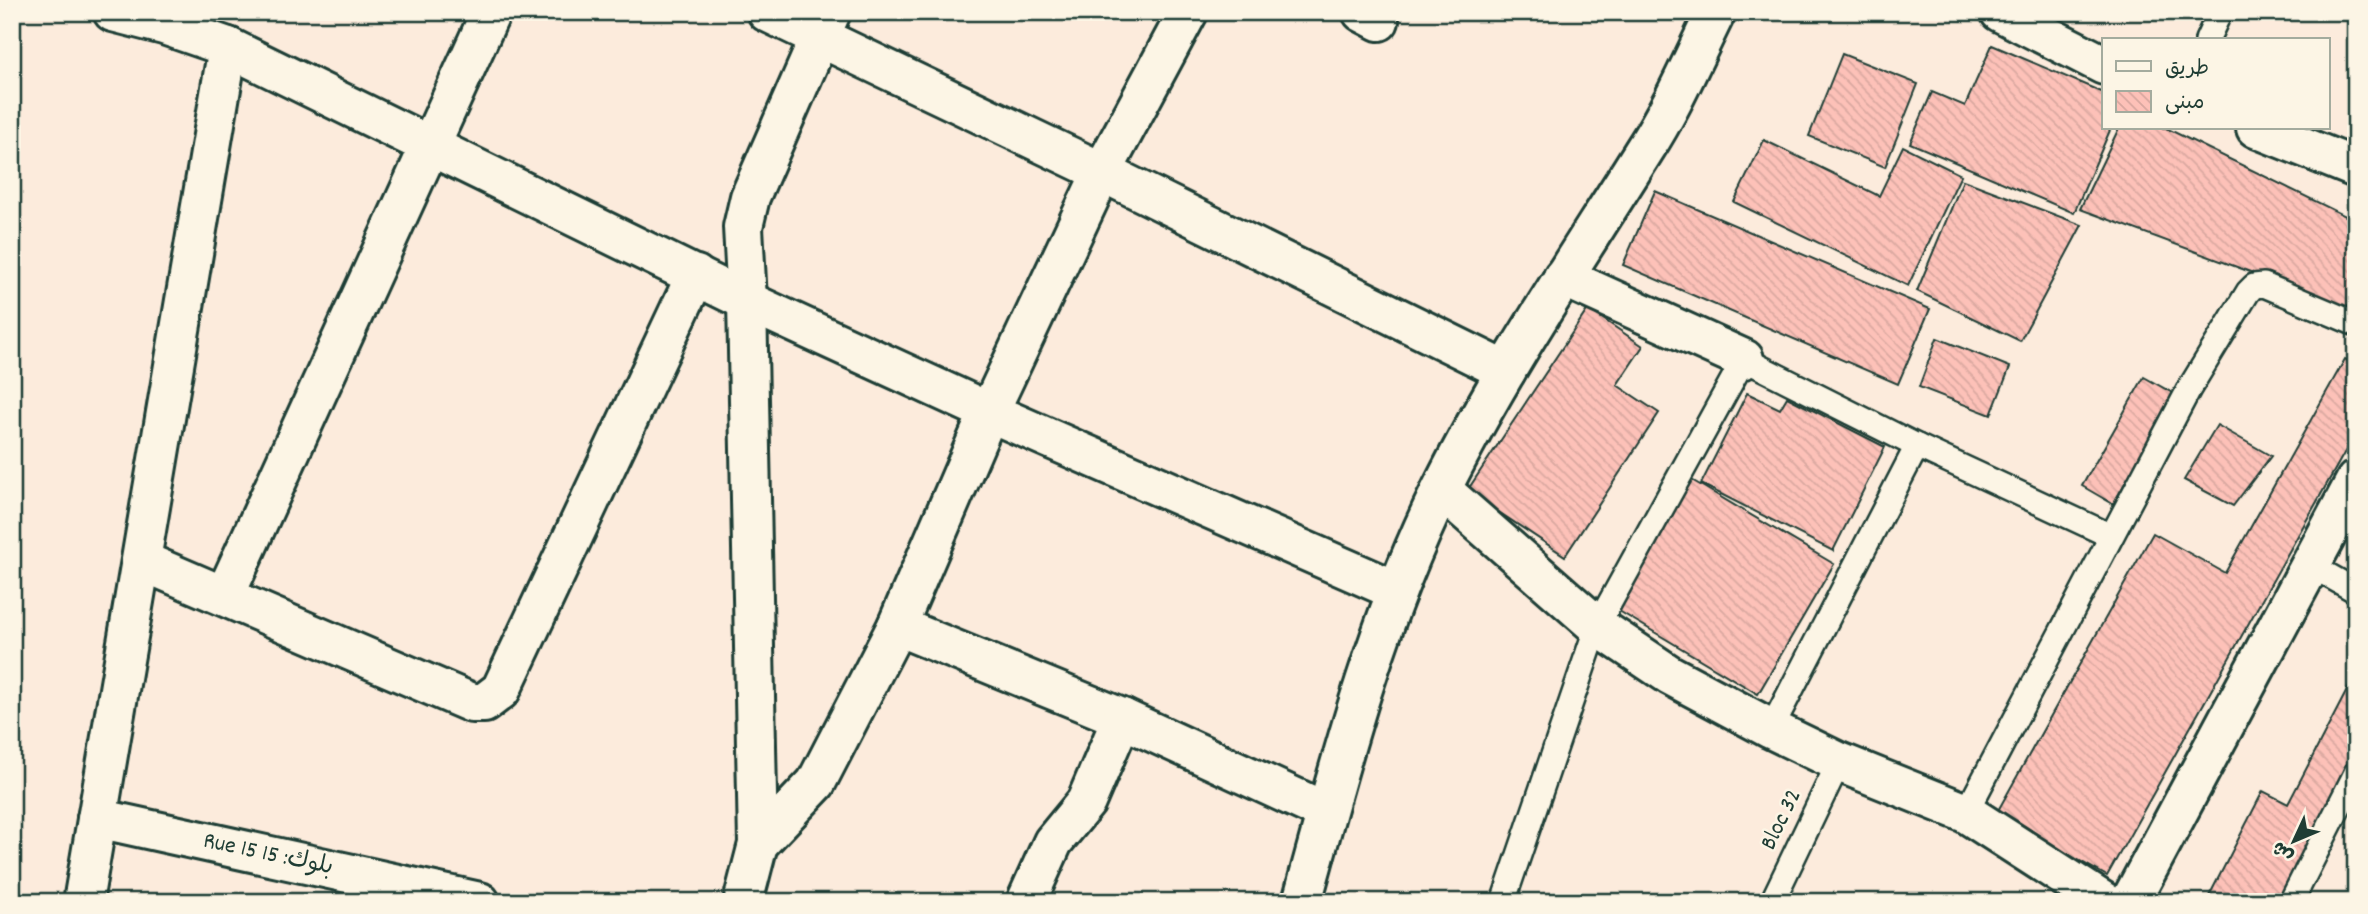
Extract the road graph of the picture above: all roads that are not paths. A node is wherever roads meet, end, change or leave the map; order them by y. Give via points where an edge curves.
1 (113, 12) edge
2 (491, 12) edge
3 (767, 12) edge
4 (1188, 12) edge
5 (1716, 12) edge
6 (2000, 12) edge
7 (2220, 12) edge
8 (167, 19) edge
9 (825, 25) edge
10 (2208, 38) edge
11 (228, 47) junction
12 (2102, 64) edge
13 (2262, 130) edge
14 (431, 145) junction
15 (2353, 161) edge
16 (1102, 172) junction
17 (696, 275) junction
18 (1563, 277) junction
19 (747, 301) junction
20 (2356, 324) edge
21 (1744, 359) junction
22 (1506, 371) junction
23 (989, 412) junction
24 (1917, 446) junction
25 (2356, 480) edge
26 (1442, 490) junction
27 (2111, 536) junction
28 (142, 561) junction
29 (2310, 565) junction
30 (1395, 590) junction
31 (2356, 590) edge
32 (225, 595) junction
33 (897, 626) junction
34 (1597, 626) junction
35 (1122, 718) junction
36 (1771, 729) junction
37 (1839, 762) junction
38 (2356, 773) edge
39 (1326, 812) junction
40 (1966, 813) junction
41 (97, 818) junction
42 (758, 844) junction
43 (83, 902) edge
44 (480, 902) edge
45 (743, 902) edge
46 (1026, 902) edge
47 (1302, 902) edge
48 (1503, 902) edge
49 (1772, 902) edge
50 (2104, 902) edge
51 (2130, 902) edge
52 (2291, 902) edge

1 - 8 street
2 - 14 street
3 - 9 street
4 - 16 street
5 - 18 street via 1645,149
6 - 12 street
7 - 10 lane
8 - 11 street
9 - 16 street
9 - 19 street via 750,197 743,227
11 - 14 street
11 - 28 street
13 - 15 street
14 - 17 street
14 - 32 street
16 - 22 street
16 - 23 street
17 - 19 street
17 - 32 street via 494,698 472,703
18 - 21 street
18 - 22 street
19 - 23 street
19 - 42 street
20 - 27 lane via 2264,285 2254,286 2189,389
21 - 24 lane
21 - 34 lane
22 - 26 street
23 - 30 street
23 - 33 street
24 - 27 lane
24 - 36 lane
25 - 29 street
26 - 30 street
26 - 34 street
27 - 40 lane
28 - 32 street
28 - 41 street
29 - 31 lane
29 - 51 street
30 - 39 street
33 - 35 street
33 - 42 street via 816,783
34 - 36 street via 1670,675
34 - 48 lane
35 - 39 street
35 - 46 street via 1086,802 1062,828
36 - 37 street
37 - 40 street
37 - 49 lane, Bloc 32
38 - 52 lane
39 - 47 street
40 - 50 street
41 - 43 street
41 - 44 street, Rue 15 بلوك: 15
42 - 45 street

